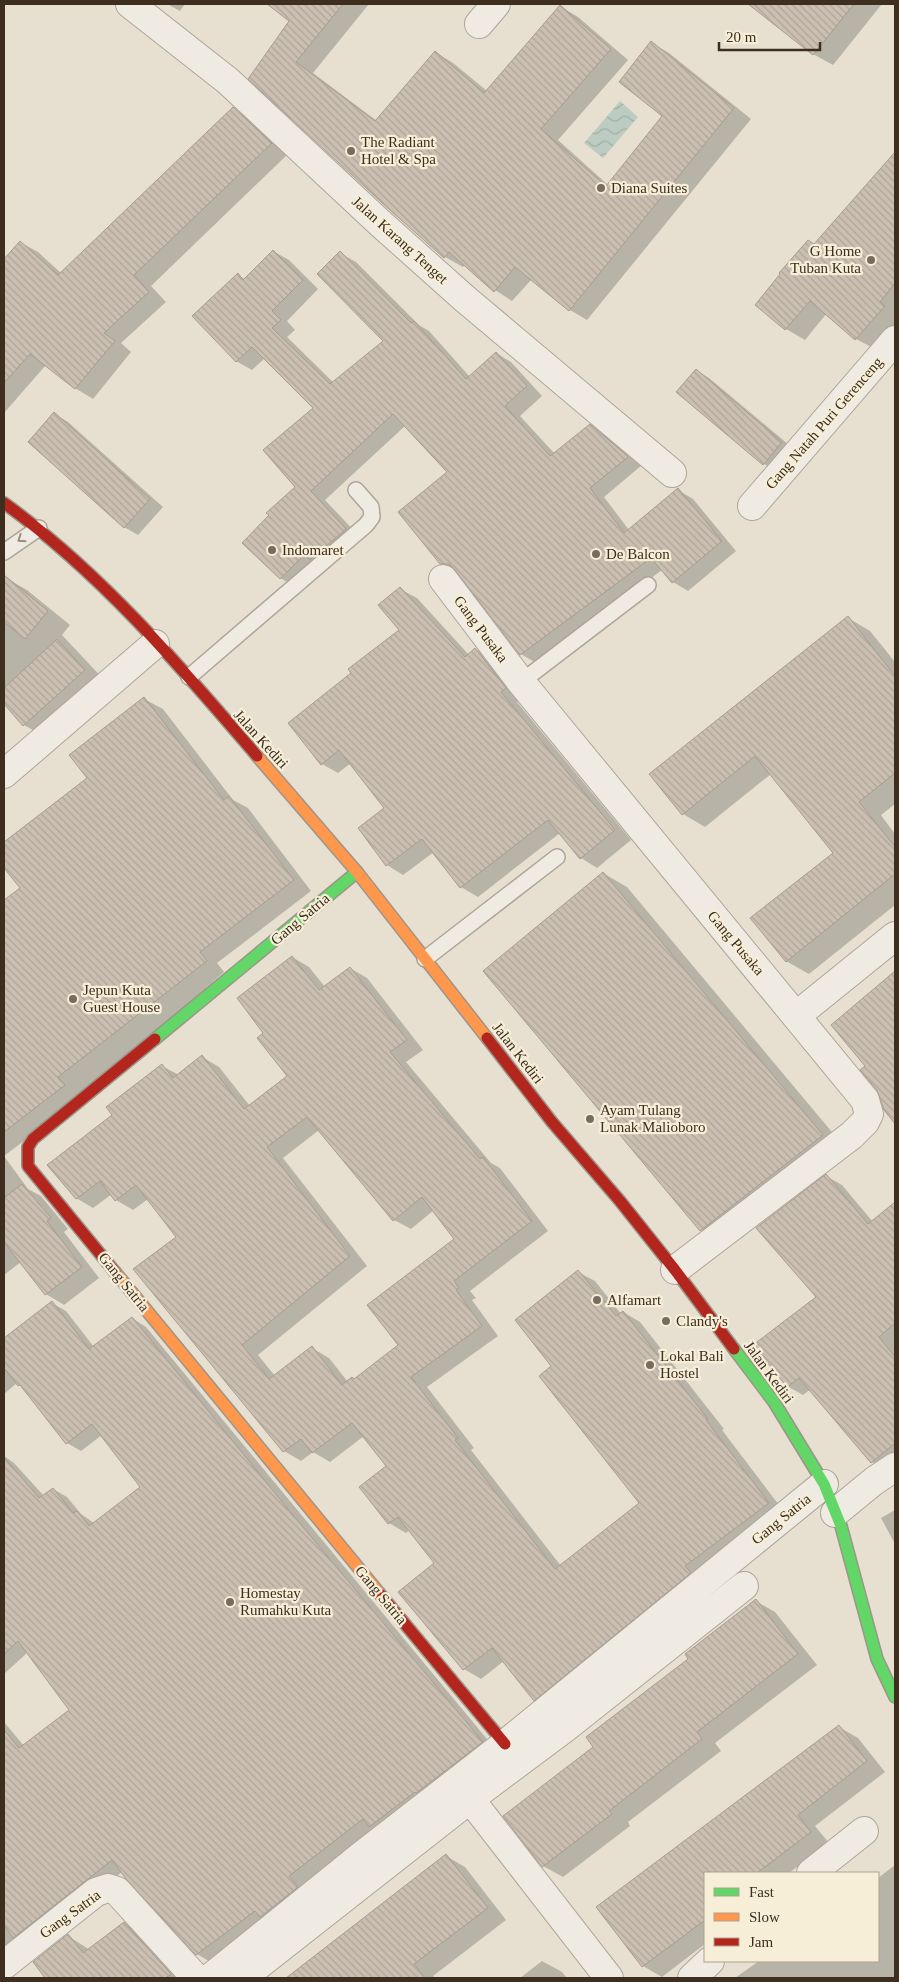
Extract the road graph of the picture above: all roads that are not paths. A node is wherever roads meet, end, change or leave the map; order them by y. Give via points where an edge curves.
1 (130, 4) edge
2 (895, 340) edge
3 (672, 472) dead end
4 (356, 490) dead end
5 (4, 504) edge
6 (752, 506) dead end
7 (38, 528) junction
8 (4, 552) edge
9 (443, 578) dead end
10 (648, 585) dead end
11 (156, 644) junction
12 (188, 678) junction
13 (520, 682) junction
14 (4, 774) edge
15 (557, 857) dead end
16 (357, 872) junction
17 (895, 936) edge
18 (425, 959) junction
19 (796, 1016) junction
20 (675, 1270) junction
21 (895, 1467) edge
22 (824, 1484) junction
23 (835, 1513) junction
24 (744, 1586) dead end
25 (895, 1697) edge
26 (506, 1744) junction
27 (470, 1799) junction
28 (864, 1830) dead end
29 (812, 1872) edge
30 (709, 1962) edge
31 (4, 1965) edge
32 (196, 1978) edge
33 (210, 1978) edge
34 (242, 1978) edge
35 (609, 1978) edge
36 (692, 1978) edge

1 - 3 street, Jalan Karang Tenget via 228,82 464,298
2 - 6 street, Gang Natah Puri Gerenceng
4 - 12 lane via 371,507 372,517 366,525
5 - 7 main road, Jalan Kediri
7 -> 8 lane
7 - 11 main road, Jalan Kediri via 88,572
9 - 13 street, Gang Pusaka
10 - 13 lane
11 - 12 main road, Jalan Kediri
11 - 14 street
12 - 16 main road, Jalan Kediri
13 - 19 street, Gang Pusaka
15 - 18 lane
16 - 18 main road, Jalan Kediri
16 - 26 main road, Gang Satria via 33,1140 28,1147 28,1166
17 - 19 street
18 - 20 main road, Jalan Kediri via 552,1122
19 - 20 street, Gang Pusaka via 864,1100 869,1114 852,1134
20 - 22 main road, Jalan Kediri via 774,1402
21 - 23 street
22 - 23 main road, Jalan Kediri
22 - 26 street, Gang Satria
23 - 25 main road, Jalan Kediri via 877,1659
24 - 27 street
26 - 33 street, Gang Satria
27 - 34 street
27 - 35 street
28 - 29 street
30 - 36 street
31 - 32 street, Gang Satria via 96,1892 108,1888 117,1890

